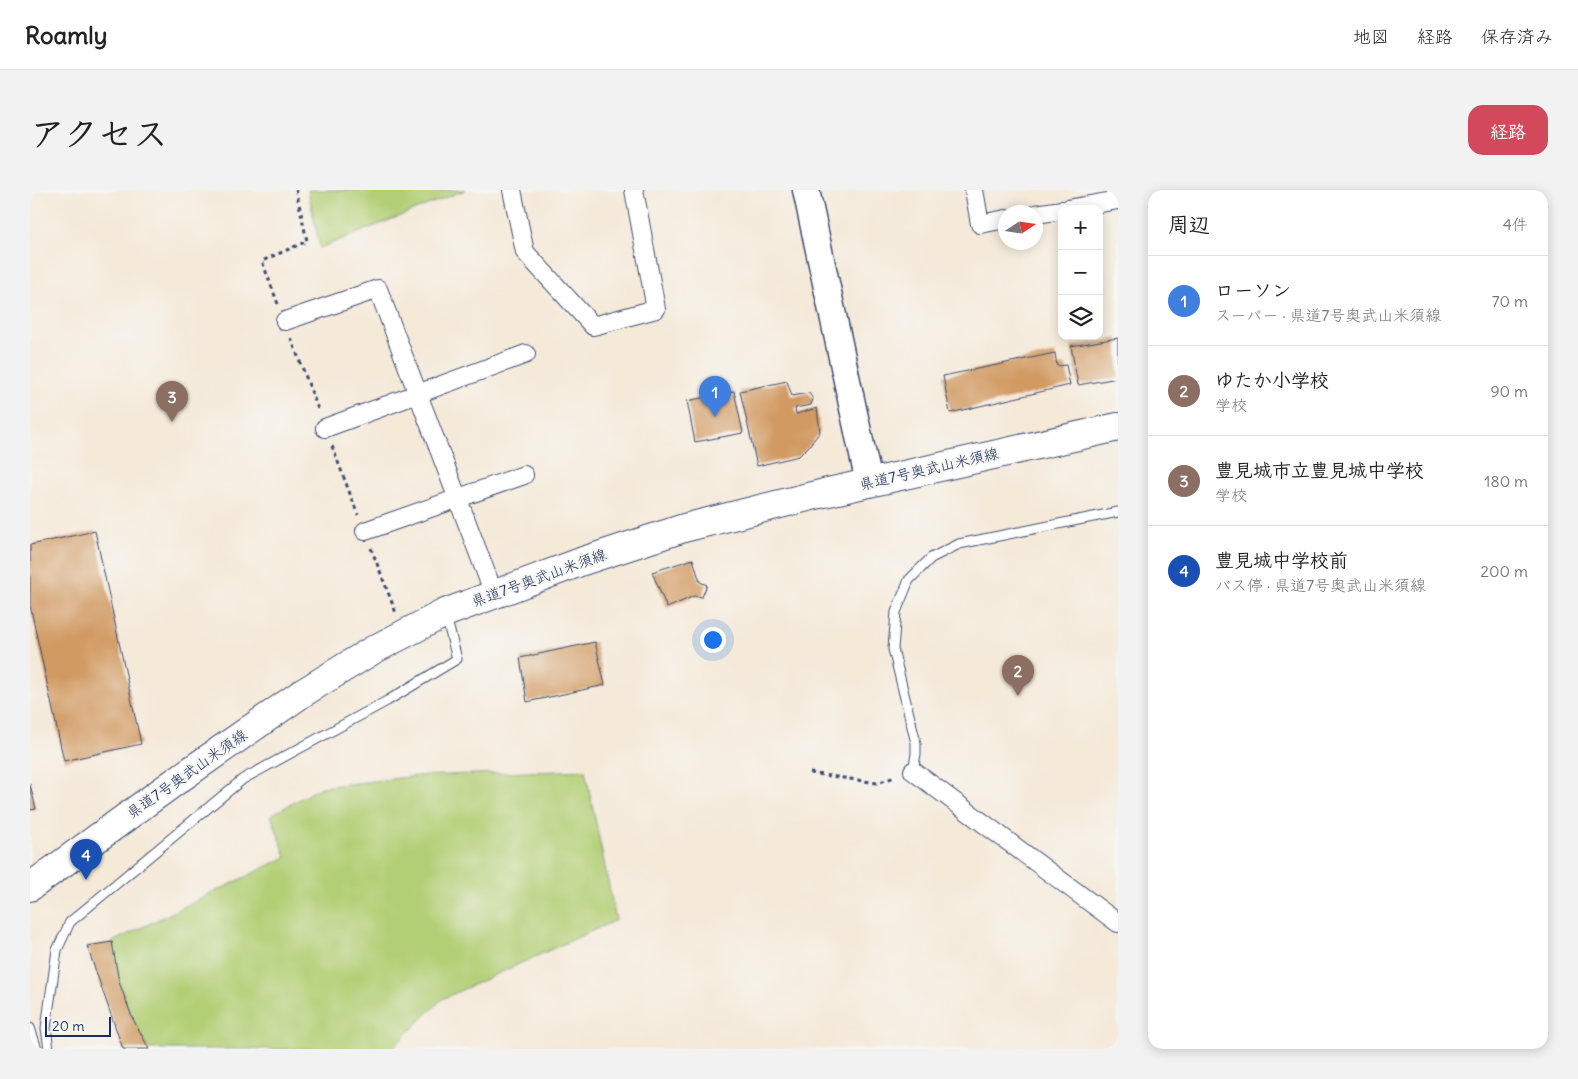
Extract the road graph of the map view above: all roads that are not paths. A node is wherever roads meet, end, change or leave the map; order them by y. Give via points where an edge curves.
1 (512, 190) edge
2 (634, 190) edge
3 (806, 190) edge
4 (974, 190) edge
5 (1118, 200) edge
6 (1090, 205) edge
7 (1058, 211) edge
8 (1043, 213) edge
9 (998, 221) edge
10 (285, 322) road end
11 (526, 354) dead end
12 (418, 394) junction
13 (326, 428) road end
14 (1118, 428) edge
15 (524, 475) dead end
16 (869, 483) junction
17 (457, 498) junction
18 (1118, 512) edge
19 (364, 531) road end
20 (494, 594) junction
21 (445, 613) junction
22 (913, 771) joint
23 (30, 887) edge
24 (1118, 923) edge
25 (30, 1028) edge
26 (37, 1049) edge
27 (48, 1049) edge

1 - 2 street via 525,252 593,326 656,309
3 - 16 street
4 - 9 street via 980,224
5 - 6 street
7 - 8 street
10 - 12 street via 378,289
11 - 12 street
12 - 13 street
12 - 17 street
14 - 16 main road, 県道7号奥武山米須線
15 - 17 street
16 - 20 main road, 県道7号奥武山米須線 via 668,533
17 - 19 street
17 - 20 street
18 - 22 lane via 959,544 931,558 909,580 896,612 893,649 916,743
20 - 21 main road, 県道7号奥武山米須線
21 - 23 main road, 県道7号奥武山米須線 via 403,633 287,704
21 - 27 lane via 457,659 243,779 70,922 57,950 46,1028
22 - 24 street
25 - 26 lane

